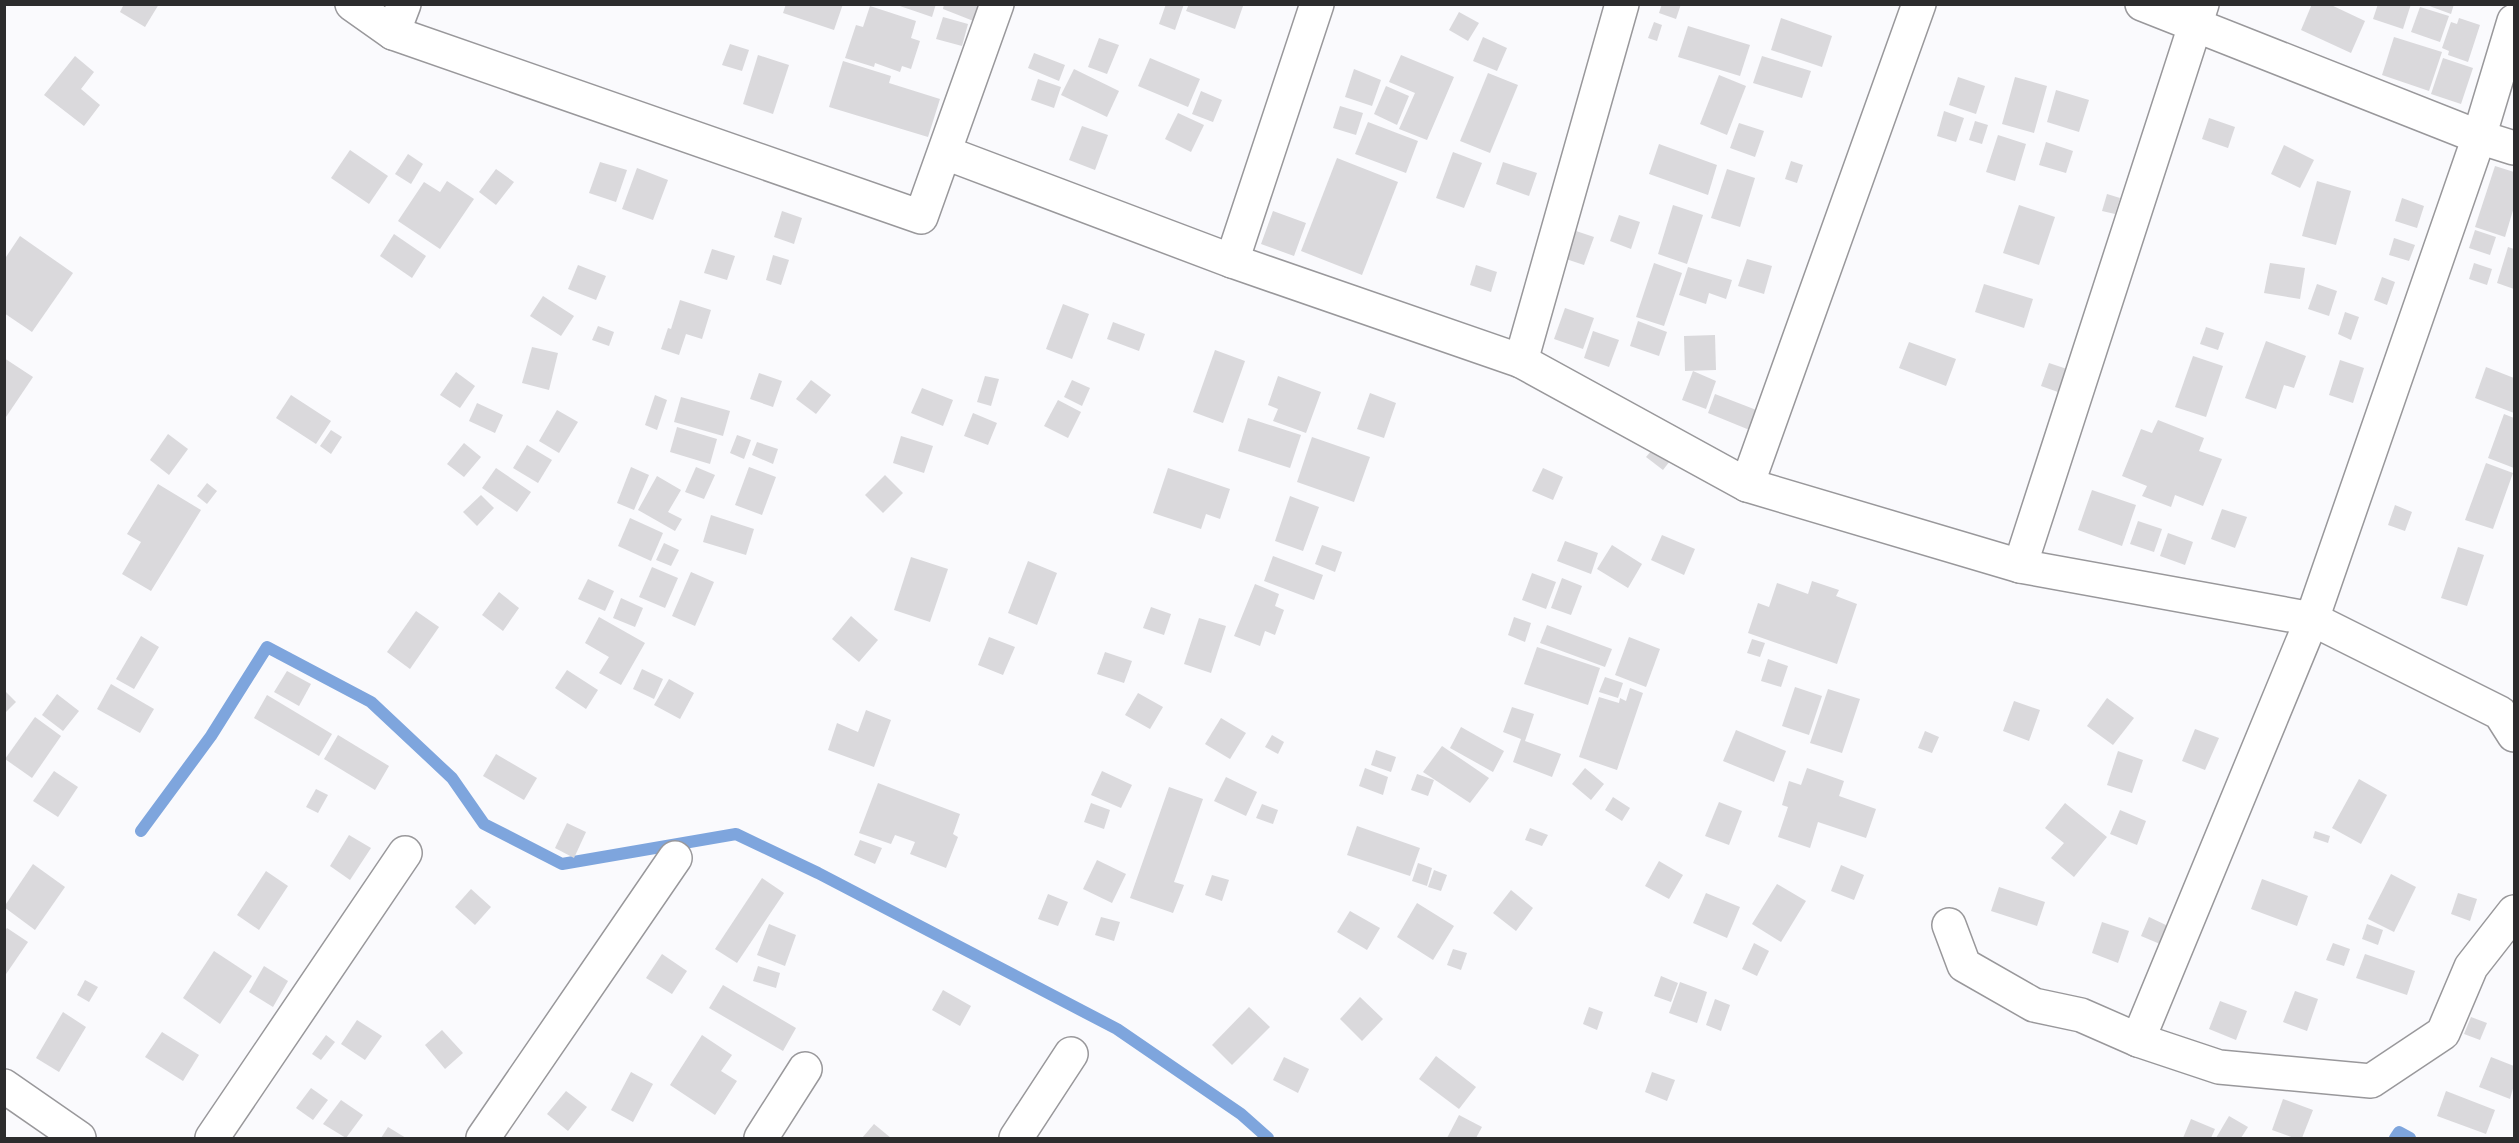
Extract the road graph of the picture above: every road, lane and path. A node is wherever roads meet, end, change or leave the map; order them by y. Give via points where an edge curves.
1 (352, 4) edge
2 (998, 4) edge
3 (1317, 4) edge
4 (1622, 4) edge
5 (1920, 4) edge
6 (2142, 4) edge
7 (2199, 15) edge
8 (399, 19) edge
9 (2514, 21) edge
10 (2479, 137) junction
11 (2514, 148) edge
12 (946, 153) junction
13 (1232, 261) junction
14 (1521, 361) junction
15 (1747, 485) junction
16 (2020, 566) junction
17 (2312, 620) junction
18 (2510, 716) edge
19 (405, 854) dead end
20 (675, 858) dead end
21 (2514, 912) edge
22 (1949, 925) dead end
23 (2138, 1040) junction
24 (1071, 1054) dead end
25 (805, 1069) dead end
26 (4, 1086) edge
27 (79, 1138) edge
28 (212, 1138) edge
29 (483, 1138) edge
30 (761, 1138) edge
31 (1016, 1138) edge

1 - 8 street
2 - 12 street
3 - 13 street
4 - 14 street
5 - 15 street
6 - 7 street
7 - 10 street
7 - 16 street
8 - 12 street via 921,217
9 - 10 street
10 - 11 street
10 - 17 street
12 - 13 street
13 - 14 street
14 - 15 street
15 - 16 street
16 - 17 street
17 - 18 street
17 - 23 street
19 - 28 street
20 - 29 street
21 - 23 street via 2471,967 2443,1033 2371,1081 2219,1067
22 - 23 street via 1964,965 2034,1005 2081,1015
24 - 31 street
25 - 30 street
26 - 27 street

